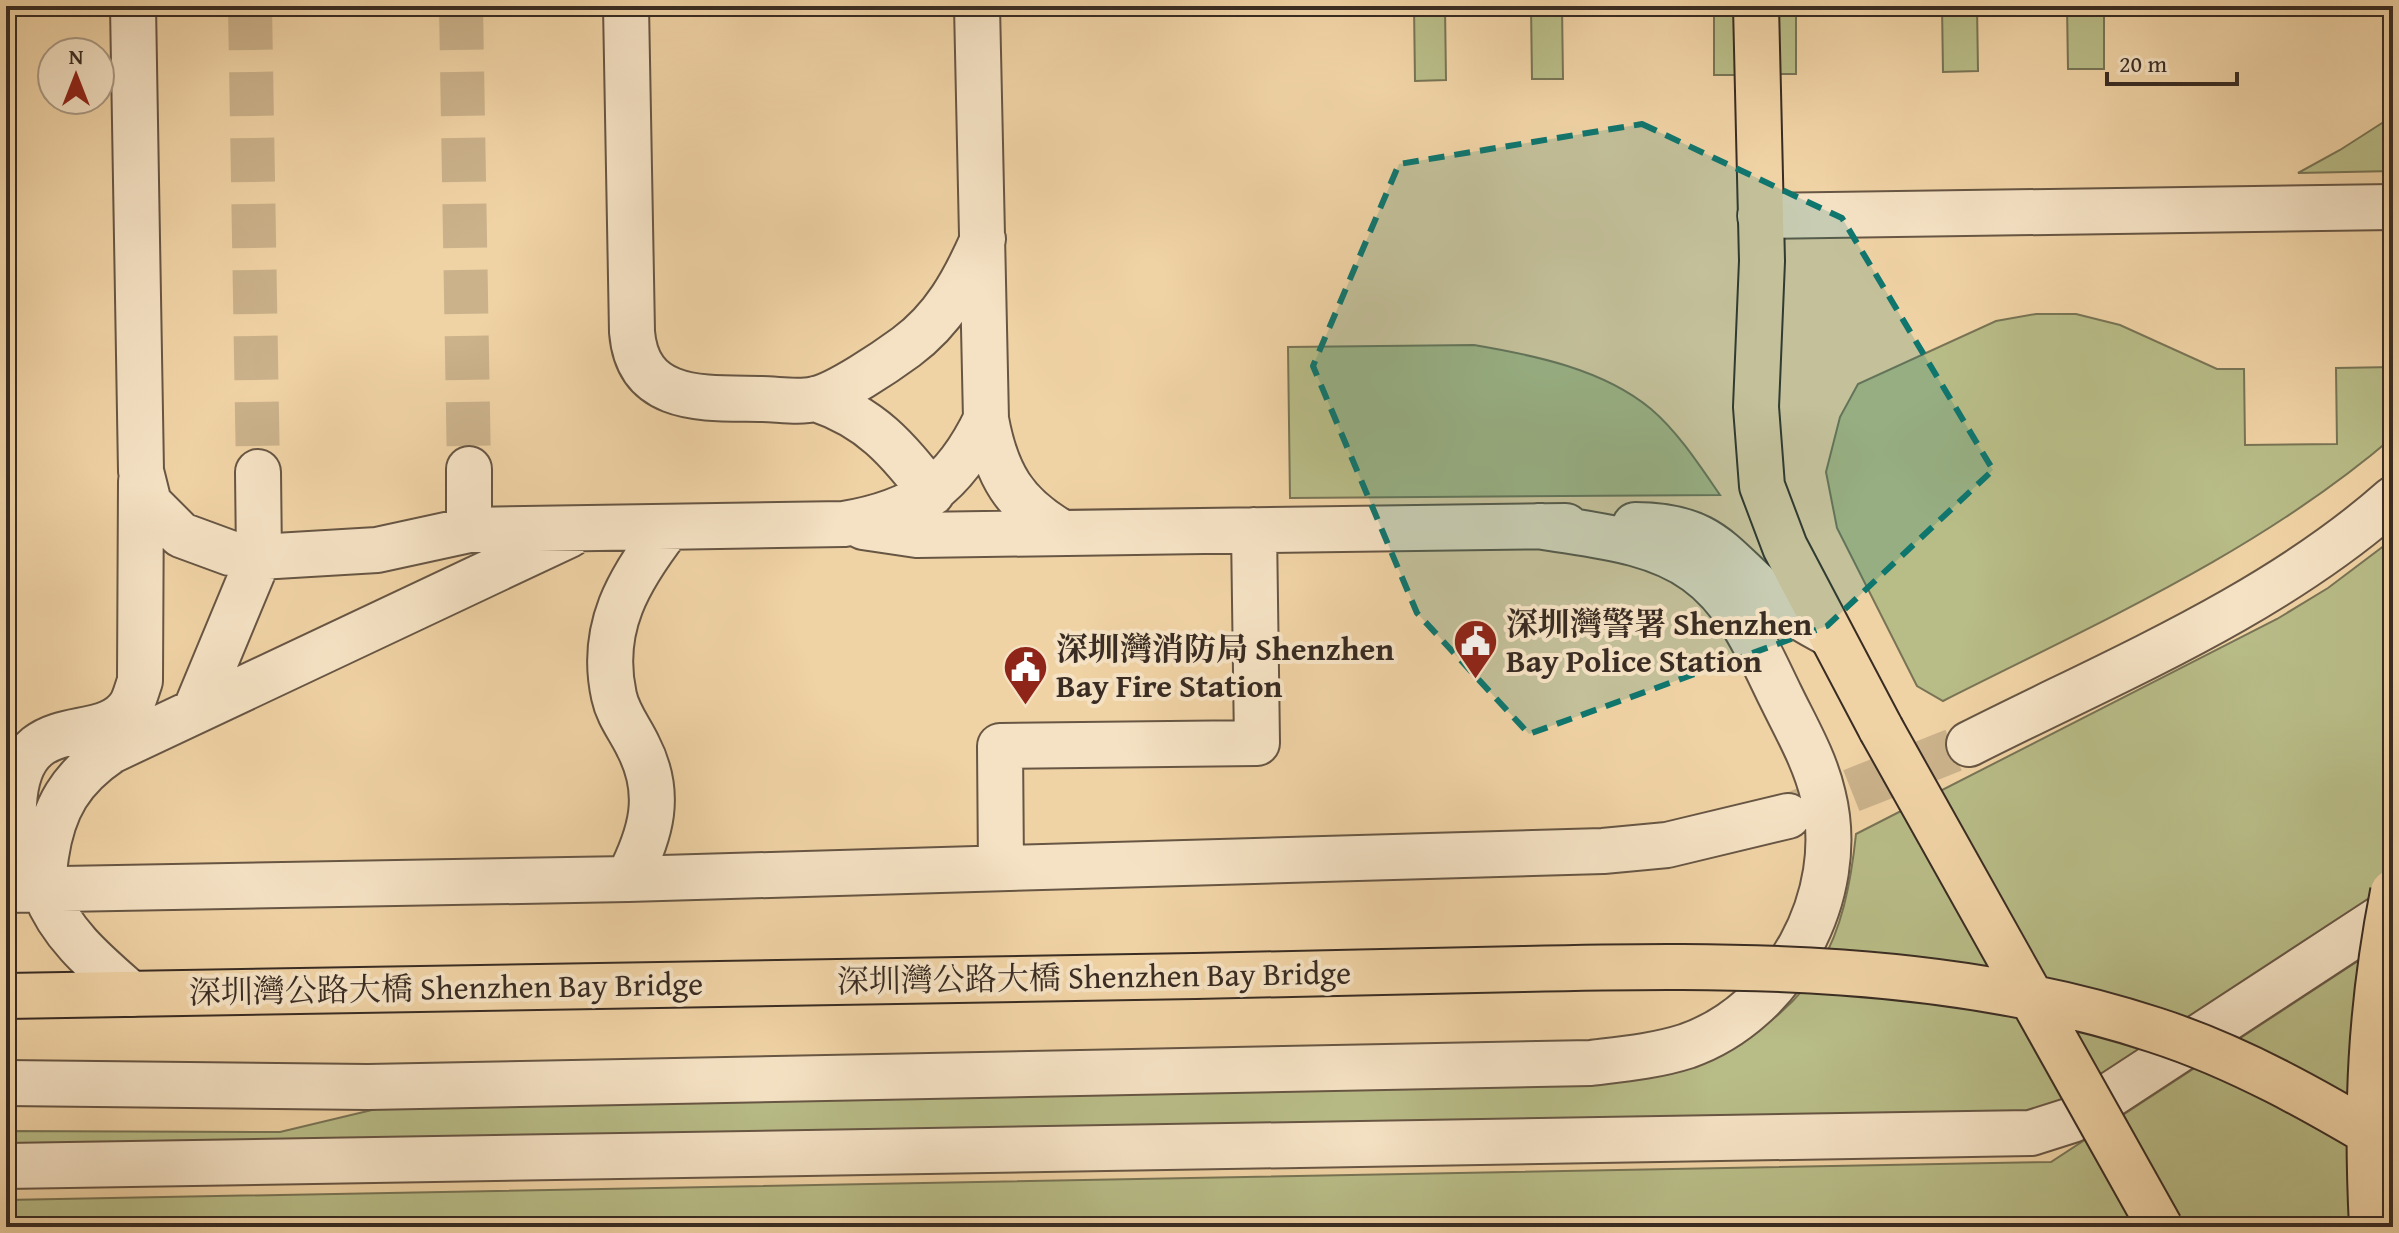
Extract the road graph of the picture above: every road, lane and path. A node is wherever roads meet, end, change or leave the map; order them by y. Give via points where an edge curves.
1 (133, 6) edge
2 (626, 6) edge
3 (977, 6) edge
4 (1756, 6) edge
5 (2393, 207) edge
6 (1760, 216) junction
7 (983, 239) junction
8 (816, 399) junction
9 (986, 419) junction
10 (469, 469) tunnel mouth
11 (141, 471) junction
12 (258, 472) tunnel mouth
13 (932, 493) junction
14 (2393, 499) edge
15 (844, 524) junction
16 (1539, 526) junction
17 (668, 528) junction
18 (582, 529) junction
19 (469, 530) junction
20 (1254, 530) junction
21 (1063, 533) junction
22 (259, 557) junction
23 (1829, 634) junction
24 (195, 711) junction
25 (1969, 744) tunnel mouth
26 (15, 761) edge
27 (1788, 816) tunnel mouth
28 (1001, 868) junction
29 (628, 879) junction
30 (25, 890) edge
31 (2393, 892) edge
32 (2393, 910) edge
33 (142, 993) junction
34 (6, 996) edge
35 (6, 1083) edge
36 (2393, 1147) edge
37 (6, 1166) edge
38 (2160, 1227) edge
39 (2372, 1227) edge

1 - 11 lane
2 - 8 lane via 632,332 641,370 700,398
3 - 7 lane
4 - 6 highway
5 - 6 lane
6 - 23 highway via 1756,407 1762,486 1772,518
7 - 8 lane via 963,283 936,322 874,369
7 - 9 lane
8 - 13 lane via 868,423
9 - 13 lane via 964,459
9 - 21 lane via 993,459 1011,490 1039,519
10 - 19 lane
11 - 22 lane via 149,503 181,535 230,553
11 - 26 lane via 140,681 131,706 116,719 55,737
12 - 22 lane
13 - 15 lane via 880,518
14 - 25 lane via 2324,554 2258,594
15 - 17 lane
15 - 21 lane via 917,535
16 - 20 lane
16 - 23 lane via 1641,525 1676,528 1703,538 1780,605
16 - 35 lane via 1637,545 1694,569 1715,586 1743,623 1816,770 1828,851 1823,885 1801,946 1761,1001 1689,1045 1591,1063 368,1087
17 - 18 lane
17 - 29 lane via 626,587 612,641 614,697 653,792 647,842
18 - 19 lane
18 - 24 lane
19 - 22 lane via 377,550
20 - 21 lane
20 - 28 lane via 1257,743 1000,746
22 - 24 lane
23 - 38 highway, bridge
24 - 30 lane via 111,751 69,787
26 - 30 lane via 16,838
27 - 28 lane via 1667,845 1603,851
28 - 29 lane
29 - 30 lane
30 - 33 lane via 84,953
31 - 39 highway, bridge via 2369,1059
32 - 37 lane via 2072,1120 2031,1133
33 - 34 highway, 深圳灣公路大橋 Shenzhen Bay Bridge
33 - 36 highway, 深圳灣公路大橋 Shenzhen Bay Bridge, bridge via 1658,966 1788,969 2053,1001 2156,1030 2322,1104

